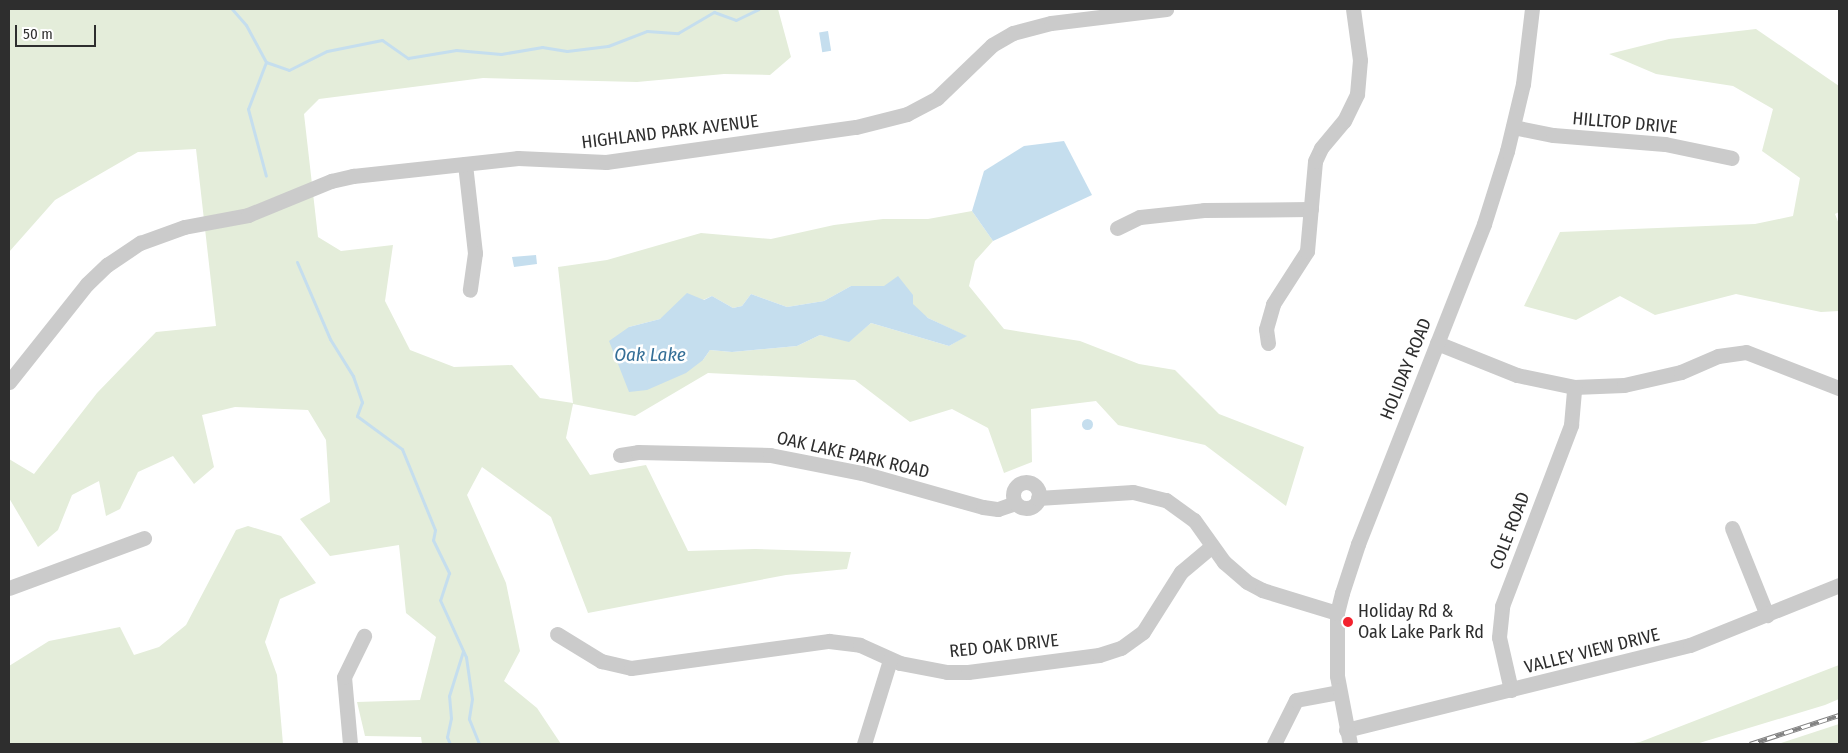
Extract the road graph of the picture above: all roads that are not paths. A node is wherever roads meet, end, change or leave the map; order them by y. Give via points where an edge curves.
1 (1166, 9) edge
2 (1353, 9) edge
3 (1532, 9) edge
4 (1513, 127) junction
5 (1732, 158) dead end
6 (465, 164) junction
7 (1311, 209) junction
8 (1117, 228) dead end
9 (470, 290) dead end
10 (1268, 343) dead end
11 (1438, 343) junction
12 (9, 382) edge
13 (1574, 387) junction
14 (1839, 388) edge
15 (620, 455) dead end
16 (1038, 498) junction
17 (1015, 503) junction
18 (1732, 528) dead end
19 (144, 538) dead end
20 (1212, 546) junction
21 (1839, 585) edge
22 (9, 588) edge
23 (1337, 613) junction
24 (1767, 615) junction
25 (557, 634) dead end
26 (364, 636) dead end
27 (890, 660) junction
28 (1511, 690) junction
29 (1339, 692) junction
30 (1348, 737) edge
31 (350, 744) edge
32 (864, 744) edge
33 (1274, 744) edge

1 - 6 street, HIGHLAND PARK AVENUE via 1051,23 1013,33 992,45 937,98 907,114 856,127 606,162 518,158
2 - 7 street via 1360,60 1357,94 1344,121 1321,148 1315,161
3 - 4 street, HOLIDAY ROAD
4 - 5 street, HILLTOP DRIVE via 1553,135 1666,144
4 - 11 street, HOLIDAY ROAD via 1484,224
6 - 9 street via 475,253
6 - 12 street, HIGHLAND PARK AVENUE via 331,181 248,214 184,227 140,244 87,284
7 - 8 street via 1204,210 1140,217
7 - 10 street via 1306,251 1273,304 1266,329
11 - 13 street via 1517,375
11 - 23 street, HOLIDAY ROAD via 1358,544
13 - 14 street via 1624,385 1680,372 1718,356 1746,352
13 - 28 street, COLE ROAD via 1571,425 1502,606 1499,637
15 - 17 street, OAK LAKE PARK ROAD via 638,452 770,455 862,473 983,507 998,509
16 - 17 street, OAK LAKE PARK ROAD via 1028,508
16 - 17 street via 1036,487 1025,482 1013,492
16 - 20 street, OAK LAKE PARK ROAD via 1119,492 1149,494 1180,509 1194,520
18 - 24 street
19 - 22 street
20 - 23 street, OAK LAKE PARK ROAD via 1224,562 1247,582 1262,590
20 - 27 street, RED OAK DRIVE via 1182,572 1143,632 1109,652 968,672 923,669
21 - 24 street, VALLEY VIEW DRIVE
23 - 29 street, HOLIDAY ROAD via 1335,651
24 - 28 street, VALLEY VIEW DRIVE via 1690,645
25 - 27 street, RED OAK DRIVE via 601,661 631,668 829,641 860,645
26 - 31 street via 344,677
27 - 32 street
28 - 30 street, VALLEY VIEW DRIVE
29 - 30 street, HOLIDAY ROAD
29 - 33 street via 1296,700

